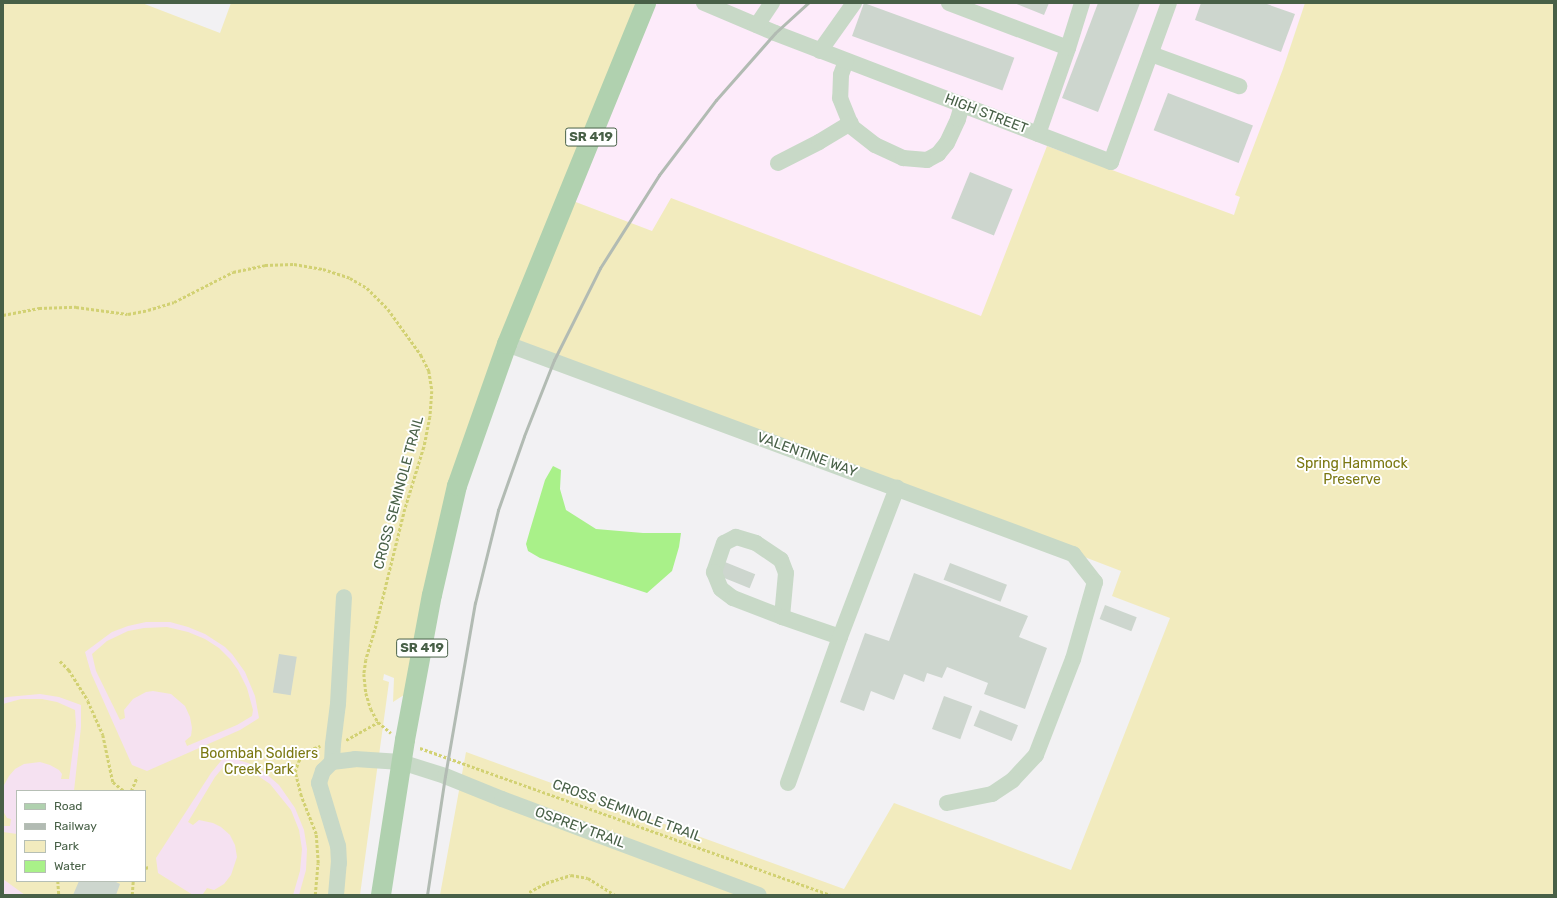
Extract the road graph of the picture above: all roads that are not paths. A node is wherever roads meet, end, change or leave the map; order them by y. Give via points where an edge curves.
1 (646, 3) edge
2 (704, 3) edge
3 (772, 3) edge
4 (854, 3) edge
5 (949, 3) edge
6 (1082, 3) edge
7 (1169, 3) edge
8 (757, 25) junction
9 (1068, 48) junction
10 (820, 51) junction
11 (1151, 54) junction
12 (846, 61) junction
13 (1239, 86) dead end
14 (962, 105) junction
15 (851, 123) junction
16 (1038, 134) junction
17 (778, 162) dead end
18 (507, 344) junction
19 (897, 488) junction
20 (344, 597) dead end
21 (782, 617) junction
22 (840, 637) junction
23 (332, 762) junction
24 (401, 762) junction
25 (788, 783) dead end
26 (947, 803) dead end
27 (336, 895) edge
28 (381, 895) edge
29 (759, 895) edge

1 - 18 main road, SR 419
2 - 8 street, HIGH STREET
3 - 8 street
4 - 10 street
5 - 9 street
6 - 9 street
7 - 11 street, HIGH STREET
8 - 10 street, HIGH STREET
9 - 16 street
10 - 12 street, HIGH STREET
11 - 13 street
11 - 16 street, HIGH STREET via 1111,162
12 - 14 street, HIGH STREET
12 - 15 street via 841,75 840,98
14 - 15 street via 947,143 938,154 927,160 903,158 875,145
14 - 16 street, HIGH STREET
15 - 17 street
18 - 19 street, VALENTINE WAY
18 - 24 main road, SR 419 via 480,415 448,521
19 - 22 street
19 - 26 street, VALENTINE WAY via 1073,554 1095,582 1073,659 1036,755 1013,780 992,794
20 - 23 street
21 - 21 street via 733,598 721,589 714,572 724,543 736,537 756,542 781,560 786,573
21 - 22 street
22 - 25 street
23 - 24 street, OSPREY TRAIL via 355,759
23 - 27 street via 323,771 319,783 338,846
24 - 28 main road, SR 419
24 - 29 street, OSPREY TRAIL via 445,776

